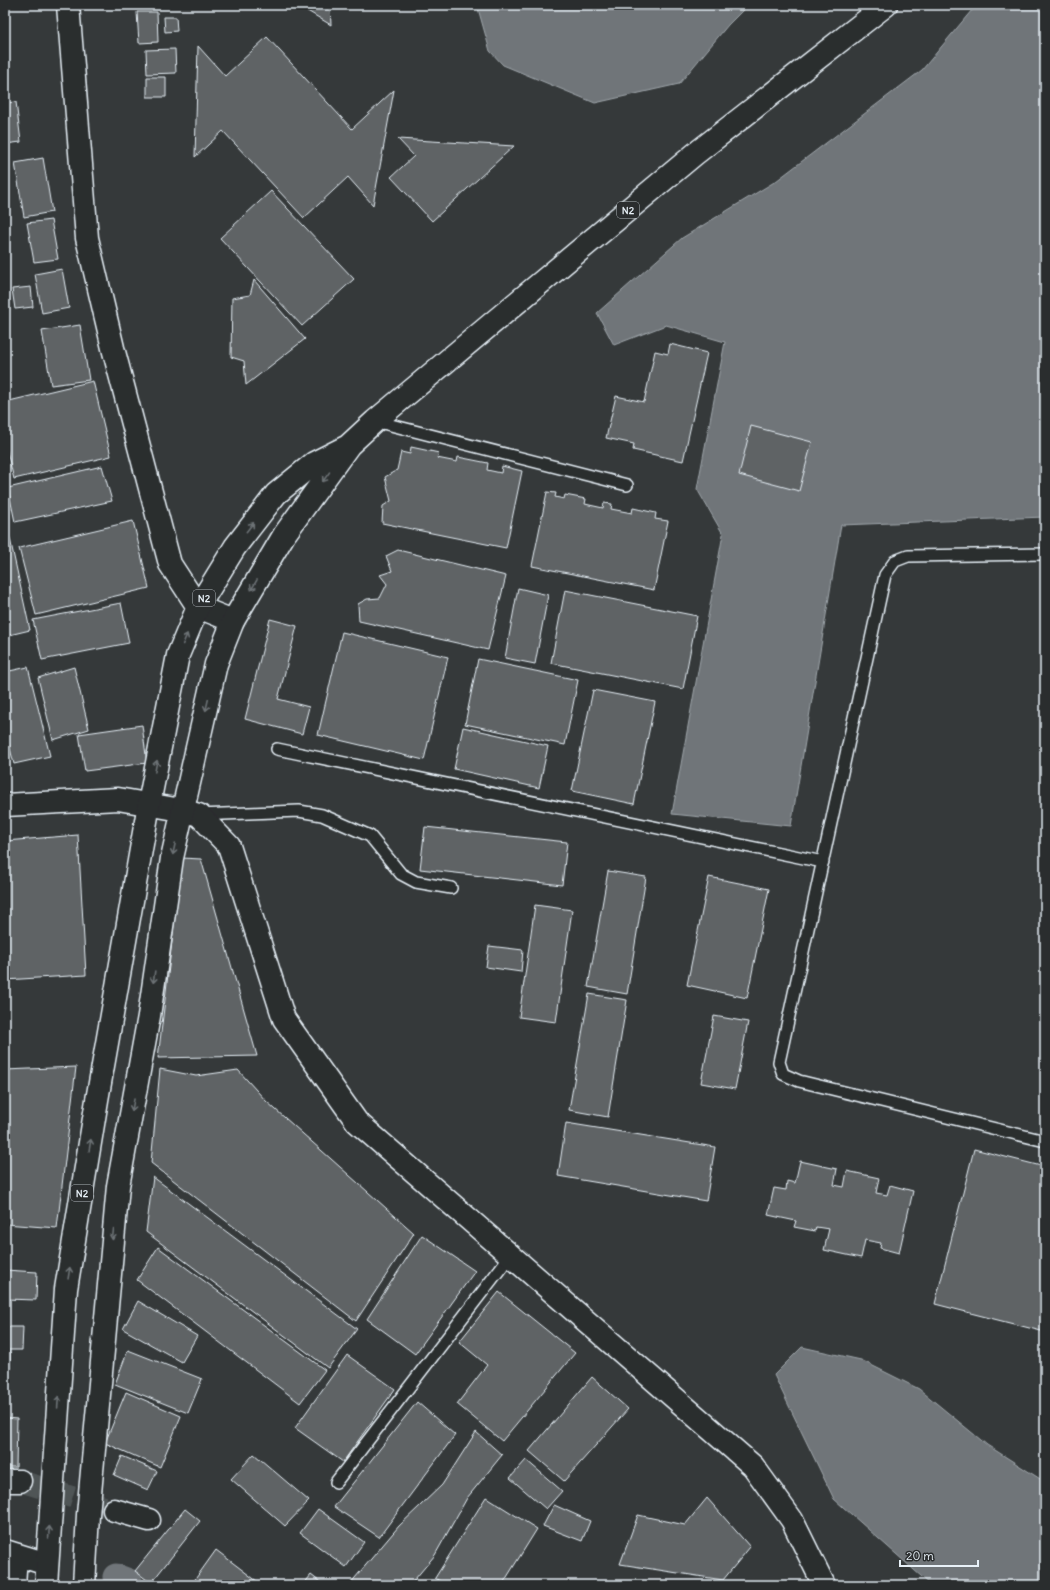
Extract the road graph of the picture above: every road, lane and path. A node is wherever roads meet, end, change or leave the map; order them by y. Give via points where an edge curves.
1 (68, 5) edge
2 (886, 5) edge
3 (375, 421) junction
4 (349, 445) junction
5 (627, 485) dead end
6 (1045, 554) edge
7 (198, 607) junction
8 (233, 621) junction
9 (277, 749) dead end
10 (149, 804) junction
11 (5, 806) edge
12 (190, 813) junction
13 (823, 862) junction
14 (451, 888) dead end
15 (1045, 1141) edge
16 (510, 1256) junction
17 (336, 1482) dead end
18 (114, 1510) tunnel mouth
19 (149, 1520) dead end
20 (11, 1553) edge
21 (46, 1575) edge
22 (14, 1585) edge
23 (84, 1585) edge
24 (824, 1585) edge

1 - 7 main road via 87,238 112,348 170,564
2 - 3 main road, N2 via 696,154
3 - 4 main road, N2
3 - 5 lane
7 -> 4 main road, N2 via 234,547 276,494 314,462
4 -> 8 main road, N2 via 284,535
6 - 13 lane via 908,556 895,561 885,575
7 - 8 main road
10 -> 7 main road, N2 via 178,655
8 -> 12 main road, N2 via 216,664
9 - 13 lane
10 - 11 main road via 118,799
10 - 12 main road
21 -> 10 main road, N2 via 66,1290
12 - 14 lane via 300,811 322,815 370,836 402,874 416,882
12 - 16 main road via 229,846 284,1019 357,1122
12 -> 23 main road, N2 via 172,858 149,1016 118,1186
13 - 15 lane via 779,1062 783,1074 799,1081
16 - 17 lane
16 - 24 main road via 753,1466 792,1520
18 - 19 main road
20 - 21 main road
20 - 22 main road

